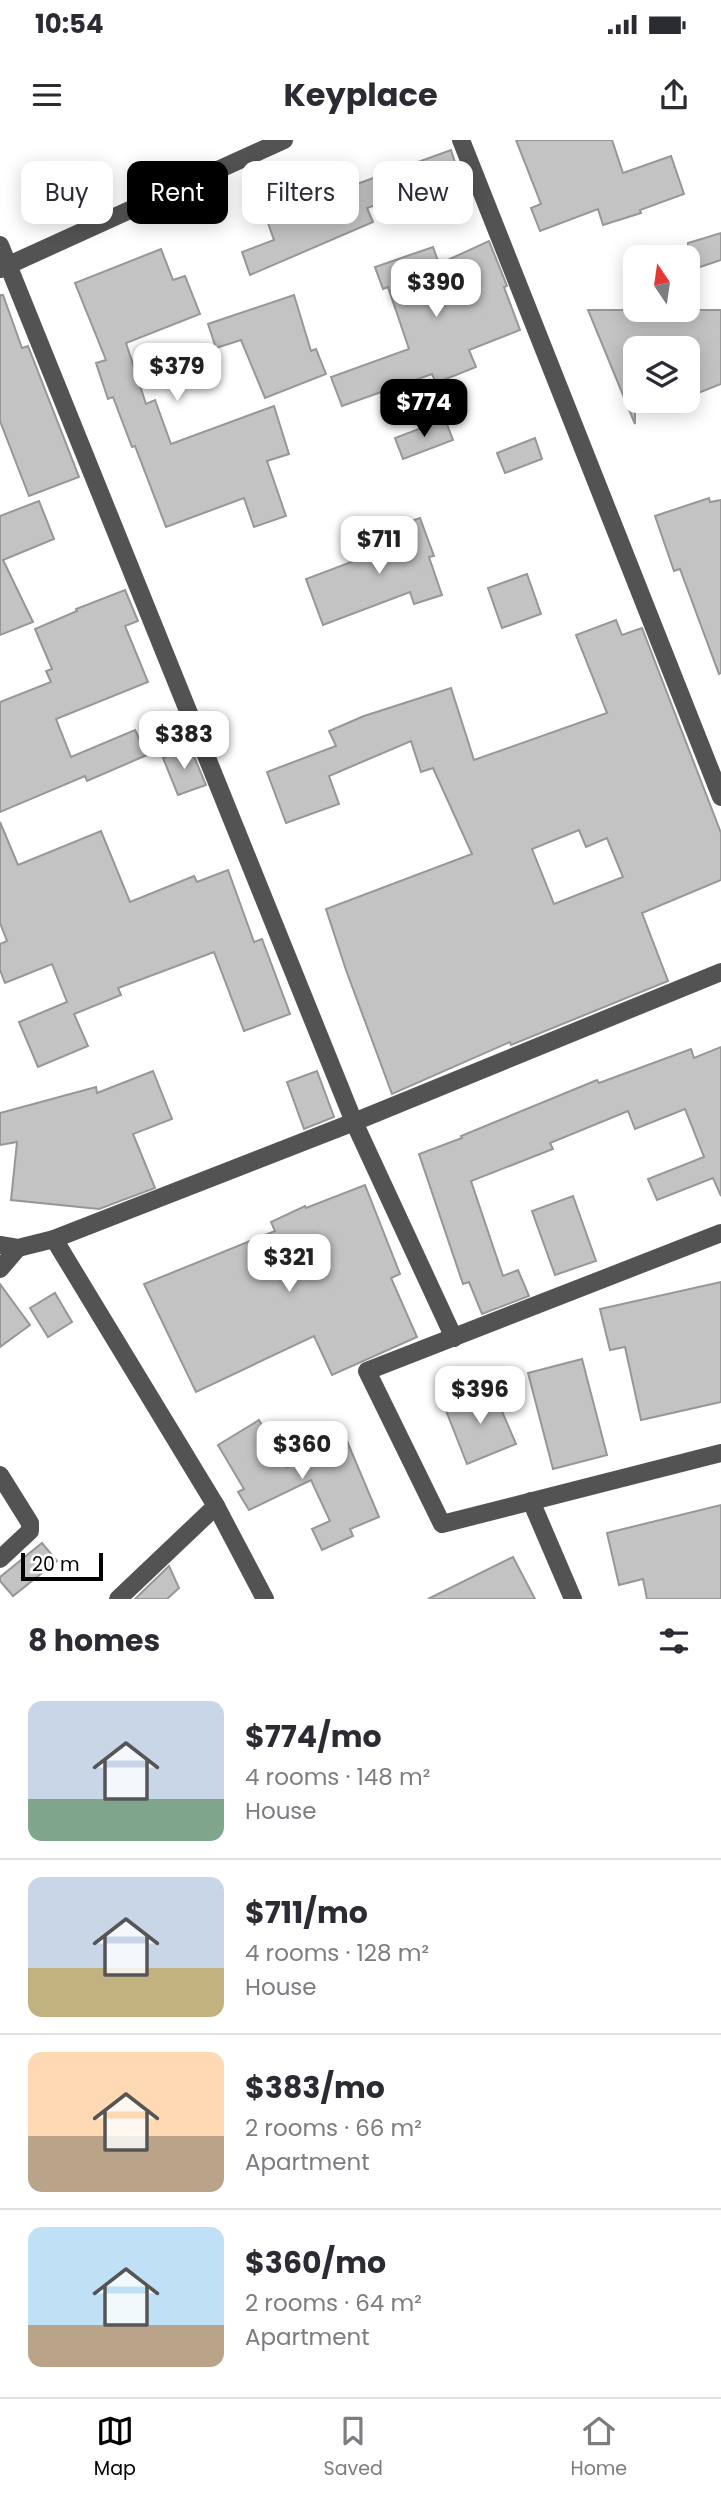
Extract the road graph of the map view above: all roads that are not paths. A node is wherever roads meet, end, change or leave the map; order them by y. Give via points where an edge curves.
1 (284, 140) edge
2 (461, 140) edge
3 (0, 245) edge
4 (4, 266) edge
5 (721, 797) edge
6 (721, 972) edge
7 (354, 1122) junction
8 (721, 1233) edge
9 (54, 1239) junction
10 (0, 1245) edge
11 (19, 1248) junction
12 (0, 1269) edge
13 (454, 1338) junction
14 (721, 1453) edge
15 (0, 1475) edge
16 (531, 1501) junction
17 (216, 1506) junction
18 (0, 1559) edge
19 (118, 1599) edge
20 (265, 1599) edge
21 (573, 1599) edge

1 - 4 street
2 - 5 street
3 - 4 street
4 - 7 street
6 - 7 street
7 - 9 street
7 - 13 street
8 - 13 street
9 - 11 street
9 - 17 street
10 - 11 street
11 - 12 street
13 - 16 street via 367,1371 442,1524
14 - 16 street
15 - 18 street via 30,1523 30,1531
16 - 21 street
17 - 19 street
17 - 20 street

